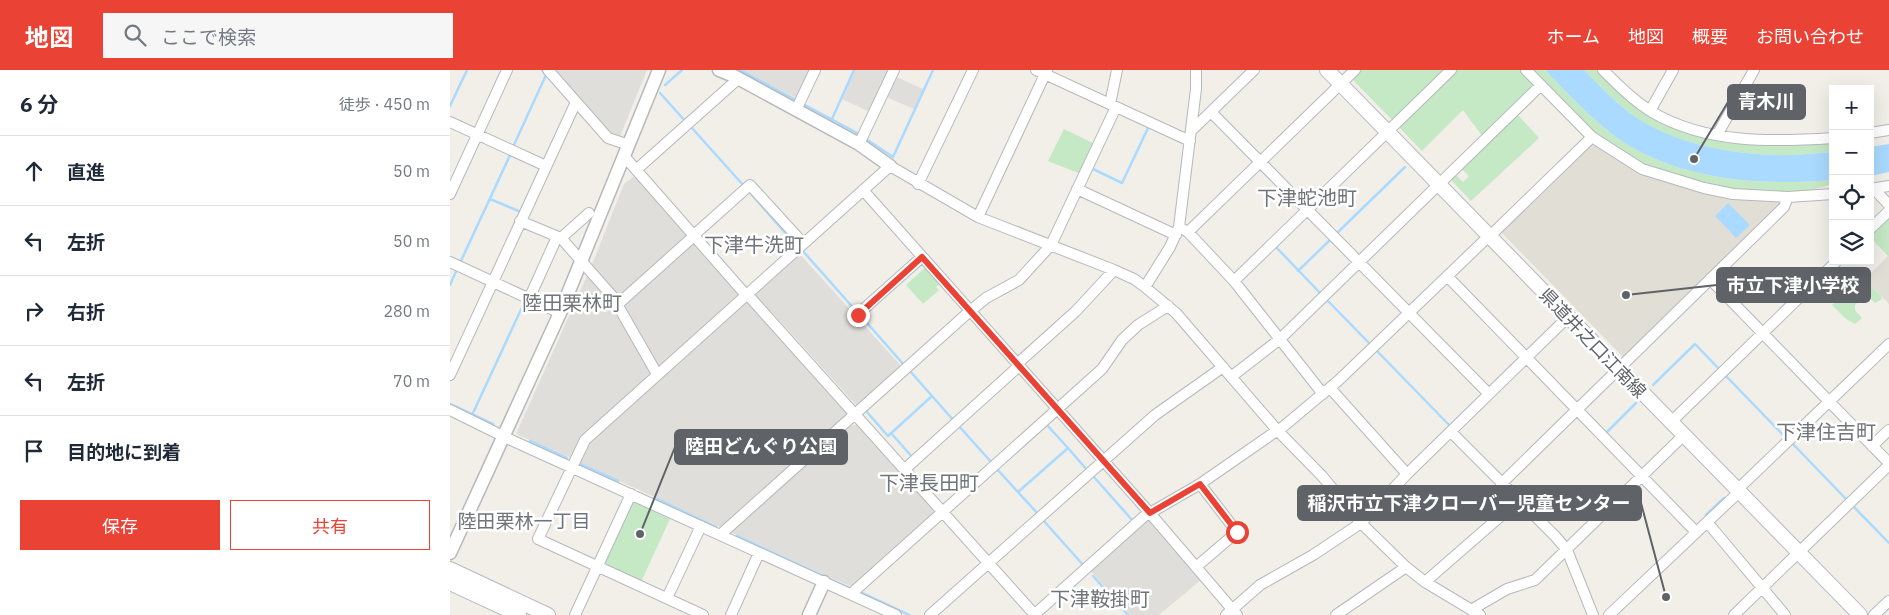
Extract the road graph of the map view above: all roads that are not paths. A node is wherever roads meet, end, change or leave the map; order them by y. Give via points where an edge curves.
1 (507, 70) edge
2 (548, 70) edge
3 (659, 70) edge
4 (719, 70) edge
5 (815, 70) edge
6 (894, 70) edge
7 (973, 70) edge
8 (1117, 70) edge
9 (1196, 70) edge
10 (1254, 70) edge
11 (1328, 70) edge
12 (1355, 70) edge
13 (1451, 70) edge
14 (1526, 70) edge
15 (1603, 70) edge
16 (1673, 70) edge
17 (1754, 70) edge
18 (1043, 71) edge
19 (736, 75) edge
20 (1341, 84) junction
21 (1541, 85) junction
22 (576, 102) junction
23 (1113, 105) junction
24 (796, 110) junction
25 (1650, 111) junction
26 (1211, 112) junction
27 (450, 122) edge
28 (1889, 130) edge
29 (1388, 132) junction
30 (1874, 132) edge
31 (478, 134) junction
32 (1717, 134) junction
33 (1190, 136) junction
34 (1592, 138) junction
35 (1829, 138) edge
36 (859, 144) junction
37 (626, 151) junction
38 (1260, 162) junction
39 (546, 166) junction
40 (890, 166) junction
41 (636, 170) junction
42 (918, 184) junction
43 (1439, 184) junction
44 (1889, 186) edge
45 (1077, 189) junction
46 (1874, 189) edge
47 (863, 190) junction
48 (1874, 191) edge
49 (450, 194) edge
50 (1829, 194) edge
51 (1788, 197) junction
52 (1889, 205) edge
53 (1308, 210) junction
54 (1889, 211) edge
55 (589, 213) dead end
56 (978, 217) junction
57 (520, 221) junction
58 (1874, 225) edge
59 (1181, 231) junction
60 (694, 235) junction
61 (1489, 236) junction
62 (559, 238) junction
63 (803, 244) junction
64 (1051, 245) junction
65 (922, 257) junction
66 (581, 261) junction
67 (450, 262) edge
68 (1359, 262) junction
69 (1833, 265) edge
70 (1114, 270) junction
71 (1447, 276) junction
72 (1710, 279) junction
73 (1234, 281) junction
74 (492, 282) junction
75 (1144, 287) junction
76 (747, 294) junction
77 (529, 299) junction
78 (617, 305) junction
79 (1168, 306) junction
80 (970, 311) junction
81 (560, 313) junction
82 (1409, 313) junction
83 (858, 315) dead end
84 (1568, 317) junction
85 (1762, 333) junction
86 (1280, 339) junction
87 (1889, 344) edge
88 (1527, 358) junction
89 (1018, 365) junction
90 (1222, 367) junction
91 (1619, 368) junction
92 (658, 374) junction
93 (450, 375) edge
94 (1231, 377) junction
95 (1327, 391) junction
96 (1489, 394) junction
97 (1829, 402) junction
98 (1057, 409) junction
99 (1577, 409) junction
100 (450, 410) edge
101 (855, 413) junction
102 (1671, 422) junction
103 (1889, 430) edge
104 (1278, 431) junction
105 (1451, 432) junction
106 (1684, 435) junction
107 (503, 436) junction
108 (1872, 446) junction
109 (1104, 462) junction
110 (1889, 464) edge
111 (572, 468) junction
112 (905, 470) junction
113 (1407, 474) junction
114 (1642, 476) junction
115 (1200, 484) junction
116 (1501, 484) junction
117 (1738, 491) junction
118 (631, 494) junction
119 (1518, 501) junction
120 (943, 512) junction
121 (1149, 513) junction
122 (1707, 522) junction
123 (1361, 523) junction
124 (701, 526) junction
125 (1696, 532) junction
126 (720, 535) junction
127 (1566, 550) junction
128 (1798, 552) junction
129 (450, 553) edge
130 (759, 553) junction
131 (989, 563) junction
132 (597, 566) junction
133 (1196, 567) junction
134 (1406, 567) junction
135 (450, 569) edge
136 (824, 582) junction
137 (1425, 582) junction
138 (450, 583) edge
139 (1762, 588) junction
140 (851, 594) junction
141 (667, 598) junction
142 (1889, 600) edge
143 (1471, 612) edge
144 (1231, 613) edge
145 (893, 614) edge
146 (519, 615) edge
147 (548, 615) edge
148 (575, 615) edge
149 (703, 615) edge
150 (731, 615) edge
151 (809, 615) edge
152 (930, 615) edge
153 (1034, 615) edge
154 (1336, 615) edge
155 (1593, 615) edge
156 (1608, 615) edge
157 (1734, 615) edge
158 (1785, 615) edge
159 (1860, 615) edge
160 (1874, 615) edge

1 - 31 street
2 - 22 street
3 - 37 street
4 - 19 street
5 - 24 street
6 - 36 street
7 - 42 street
8 - 23 street
9 - 33 street
10 - 26 street
11 - 20 main road, 県道井之口江南線
12 - 20 street
13 - 29 street
14 - 21 street
15 - 25 street
16 - 25 street
17 - 32 street
18 - 23 street
18 - 56 street
19 - 24 street
19 - 41 street
20 - 29 main road, 県道井之口江南線
20 - 38 street
21 - 34 street
21 - 43 street
22 - 37 street via 608,138
22 - 39 street
23 - 33 street
23 - 45 street
24 - 36 street
25 - 32 street via 1691,129
26 - 33 street
26 - 38 street
27 - 31 street
28 - 30 street
29 - 43 main road, 県道井之口江南線
29 - 53 street
31 - 39 street
31 - 49 street
32 - 35 street via 1780,142
33 - 59 street
34 - 51 street via 1642,169 1668,178 1733,194
34 - 61 street
36 - 40 street
37 - 41 street
37 - 66 street
38 - 53 street
38 - 59 street
39 - 57 street
40 - 42 street
40 - 47 street
41 - 60 street
42 - 56 street
43 - 61 main road, 県道井之口江南線
43 - 68 street
44 - 46 street
45 - 59 street
45 - 64 street
47 - 63 street
47 - 65 street
48 - 52 street
50 - 51 street
51 - 72 street via 1784,207
53 - 68 street
53 - 73 street
54 - 58 street
55 - 62 street
56 - 64 street
57 - 62 street
57 - 74 street
59 - 73 street
59 - 75 street
60 - 63 street via 750,185
60 - 76 street
60 - 78 street
61 - 71 street
61 - 84 main road, 県道井之口江南線
62 - 66 street
62 - 77 street
63 - 76 street
64 - 70 street
64 - 80 street via 1020,280 986,298
65 - 80 street
65 - 83 street
66 - 78 street
66 - 81 street
67 - 74 street
68 - 82 street
68 - 86 street
69 - 85 street
70 - 75 street
70 - 89 street
71 - 82 street
71 - 88 street
72 - 85 street
72 - 91 street
73 - 86 street
74 - 77 street
74 - 93 street
75 - 79 street
76 - 92 street
76 - 101 street
77 - 81 street
78 - 92 street
79 - 90 street
79 - 98 street via 1138,325 1122,340 1102,369
80 - 89 street
80 - 101 street
81 - 107 street
82 - 95 street
82 - 96 street
84 - 88 street
84 - 91 main road, 県道井之口江南線
85 - 97 street
85 - 102 street
86 - 94 street
86 - 95 street
87 - 97 street
88 - 96 street
88 - 99 street
89 - 98 street
89 - 112 street
90 - 94 street
90 - 109 street via 1155,415
91 - 99 street
91 - 102 main road, 県道井之口江南線
92 - 111 street via 585,440
94 - 104 street
95 - 104 street
95 - 113 street
96 - 105 street
97 - 108 street
97 - 117 street
98 - 109 street
98 - 120 street
99 - 114 street
99 - 116 street
100 - 107 street
101 - 112 street
101 - 126 street
102 - 106 main road, 県道井之口江南線
103 - 108 street
104 - 115 street
104 - 123 street via 1322,476
105 - 113 street
105 - 116 street
106 - 114 street
106 - 117 main road, 県道井之口江南線
107 - 111 street
107 - 129 street
108 - 110 street
109 - 121 street
109 - 131 street
110 - 128 street
111 - 118 street
111 - 132 street via 538,539
112 - 120 street
113 - 123 street
114 - 125 street
114 - 127 street
115 - 121 street
115 - 133 street via 1237,532
116 - 119 street
117 - 122 street
117 - 128 main road, 県道井之口江南線
118 - 124 street
118 - 132 street
119 - 127 street
119 - 137 street
120 - 131 street
120 - 140 street
121 - 133 street
121 - 153 street
122 - 125 street
122 - 139 street
123 - 134 street
123 - 144 street via 1260,585
124 - 126 street
124 - 141 street
125 - 156 street
126 - 130 street
127 - 143 street via 1536,580 1507,589
127 - 155 street
128 - 139 street
128 - 159 main road, 県道井之口江南線
130 - 136 street
130 - 150 street
131 - 152 street
131 - 153 street
132 - 141 street
132 - 148 street
133 - 144 street
134 - 137 street
134 - 154 street
135 - 147 main road
136 - 140 street
136 - 151 street
137 - 143 street
138 - 146 main road
139 - 157 street
139 - 158 street
140 - 145 street
141 - 149 street
142 - 160 street

